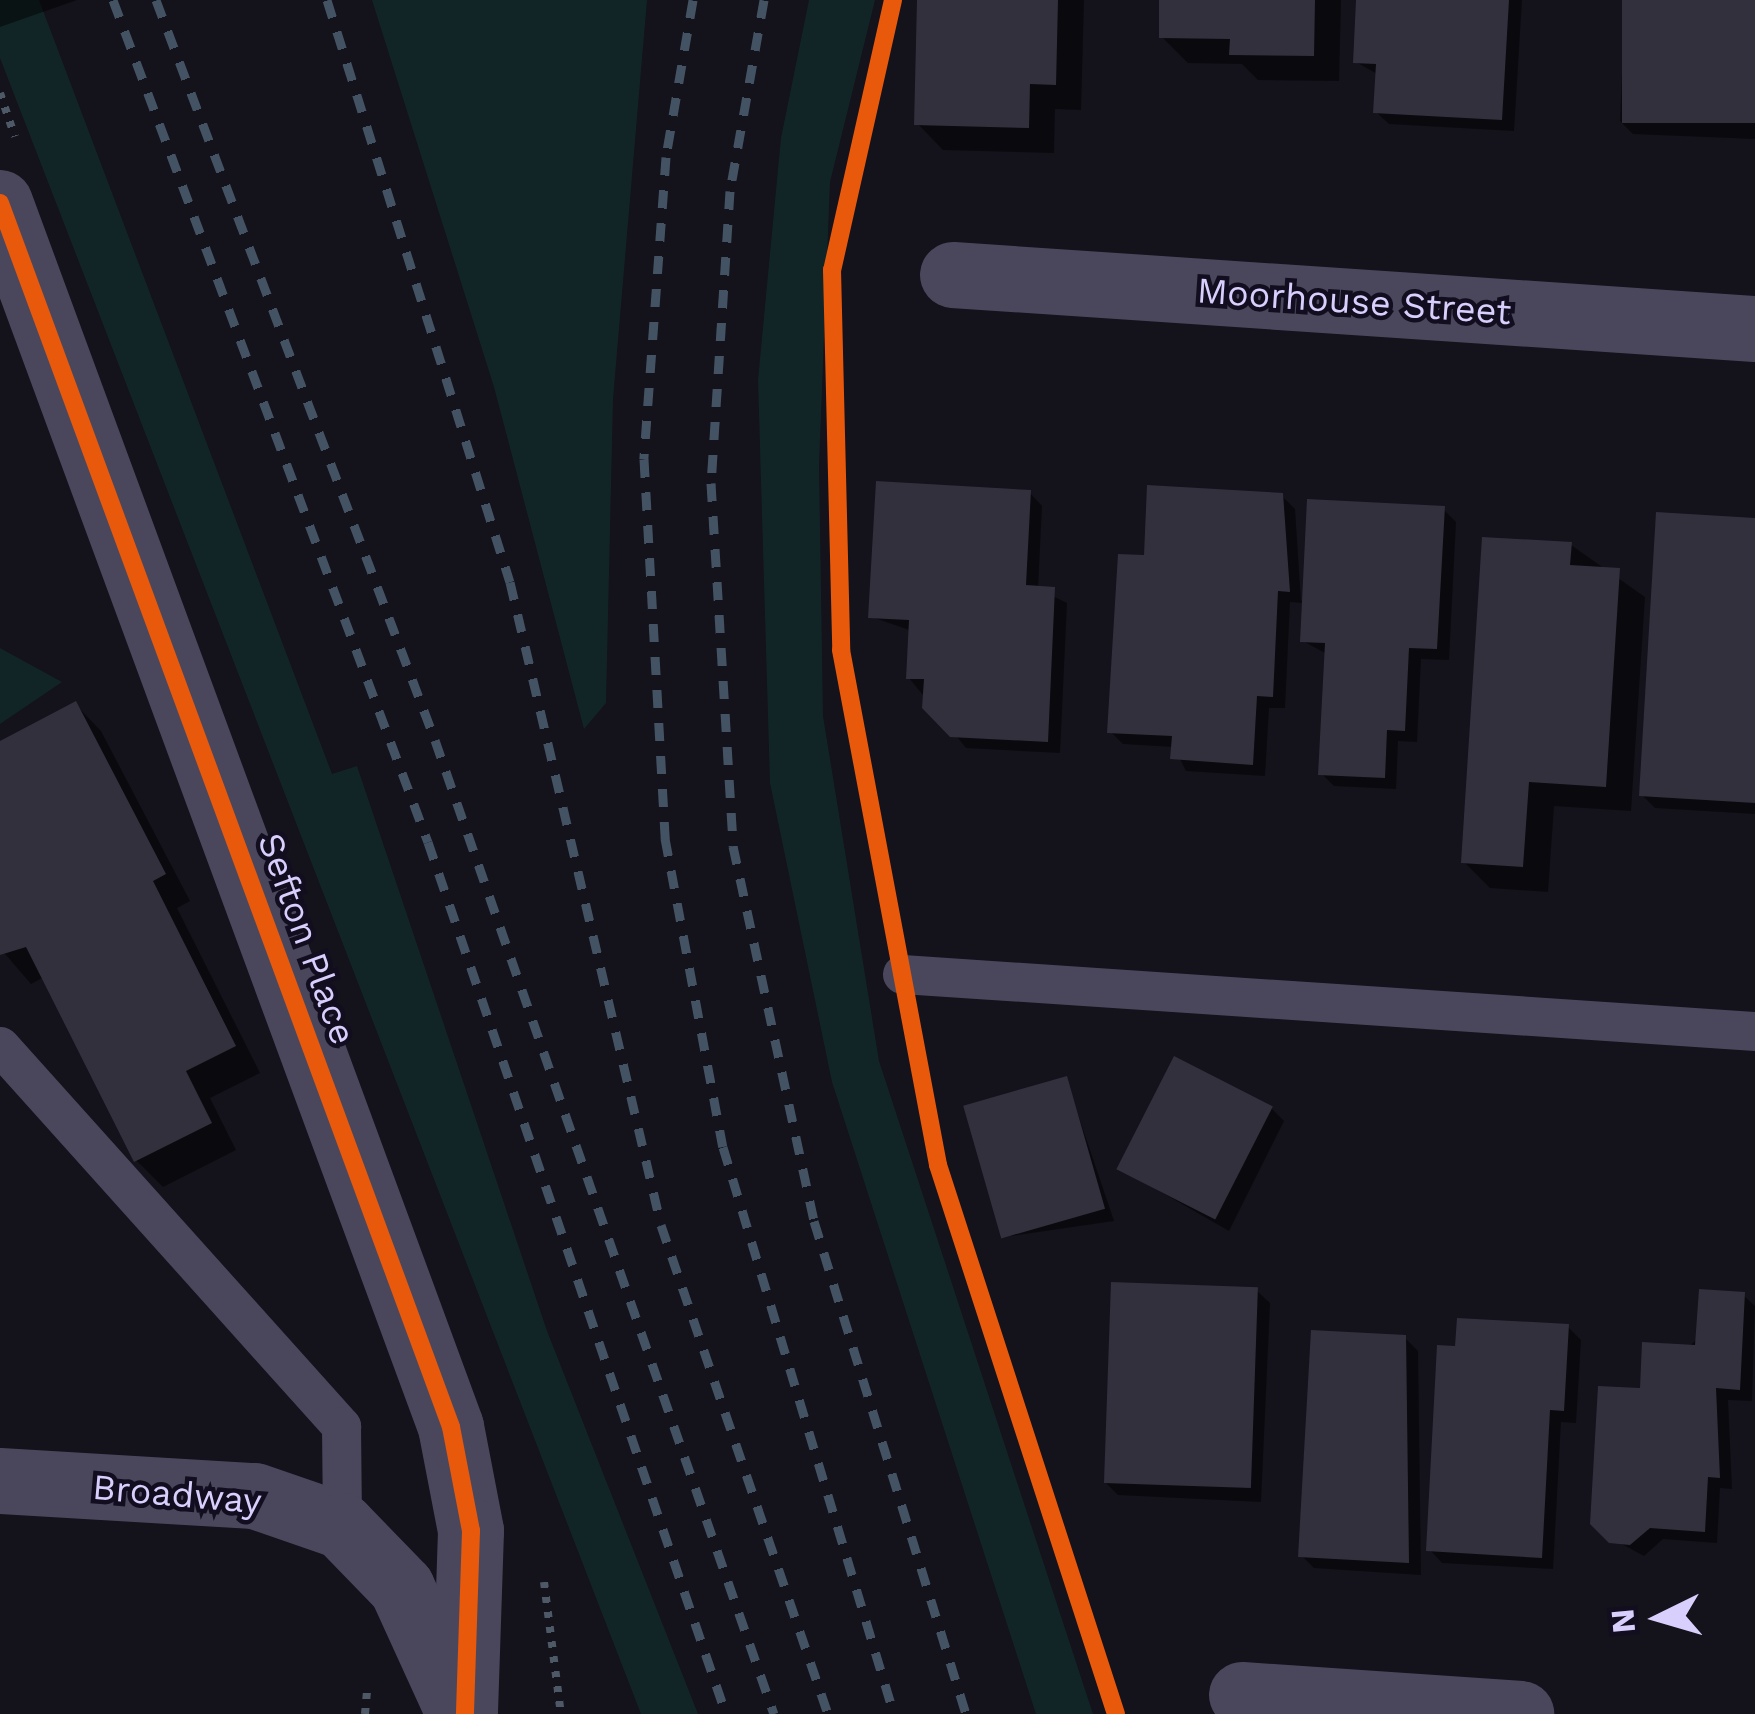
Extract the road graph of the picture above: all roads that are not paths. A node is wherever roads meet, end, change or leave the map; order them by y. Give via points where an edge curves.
1 (0, 202) edge
2 (953, 275) road end
3 (1755, 329) edge
4 (902, 974) road end
5 (1755, 1031) edge
6 (0, 1046) edge
7 (0, 1481) edge
8 (342, 1526) junction
9 (1242, 1695) dead end
10 (462, 1714) edge
11 (1521, 1714) edge

1 - 10 street, Sefton Place via 451,1426 471,1531
2 - 3 street, Moorhouse Street
4 - 5 lane
6 - 8 lane via 341,1426
7 - 8 street, Broadway via 255,1496
8 - 10 street, Broadway via 402,1588
9 - 11 street

